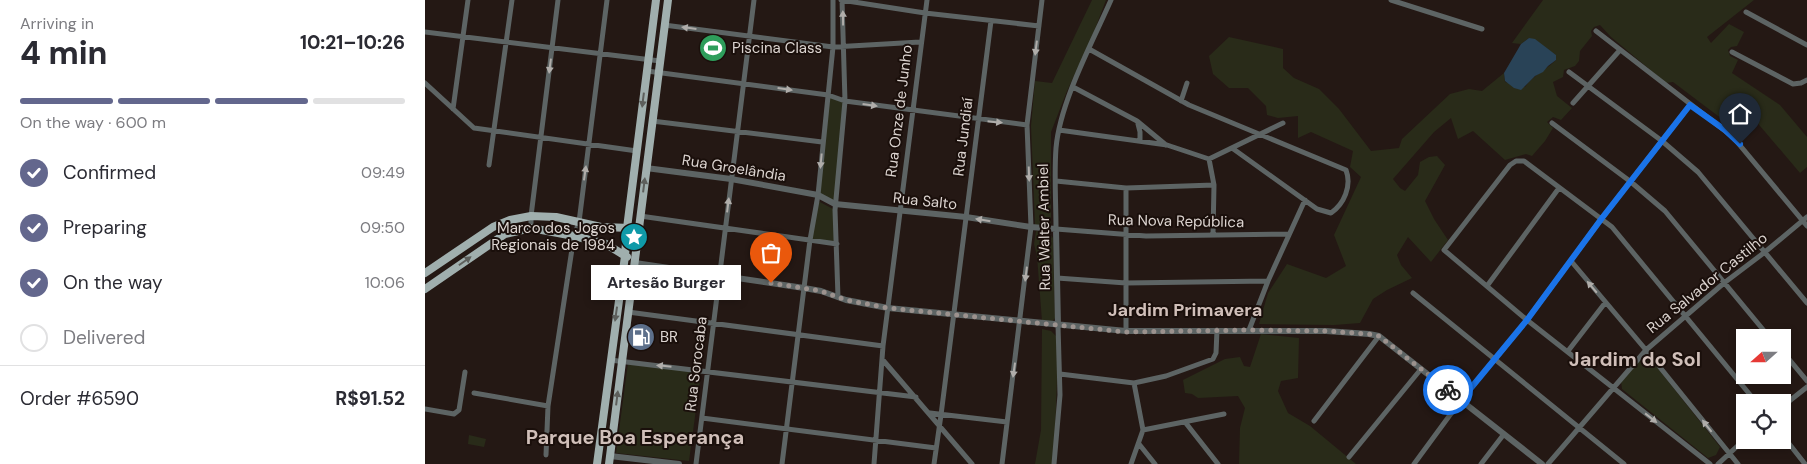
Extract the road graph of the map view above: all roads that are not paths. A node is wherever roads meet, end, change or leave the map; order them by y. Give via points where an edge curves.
1 (468, 0) edge
2 (512, 0) edge
3 (558, 0) edge
4 (607, 0) edge
5 (656, 0) edge
6 (668, 0) edge
7 (754, 0) edge
8 (833, 0) edge
9 (841, 0) edge
10 (927, 0) edge
11 (1042, 0) edge
12 (1111, 0) edge
13 (1391, 0) edge
14 (1746, 12) dead end
15 (925, 13) junction
16 (991, 21) junction
17 (664, 25) junction
18 (1039, 26) junction
19 (1483, 29) dead end
20 (1596, 31) dead end
21 (425, 32) edge
22 (749, 35) junction
23 (462, 36) junction
24 (507, 42) junction
25 (920, 42) junction
26 (1807, 45) edge
27 (553, 47) junction
28 (833, 47) junction
29 (843, 47) junction
30 (1089, 49) junction
31 (1620, 50) junction
32 (1731, 52) dead end
33 (600, 53) junction
34 (649, 60) junction
35 (660, 61) junction
36 (647, 71) junction
37 (1569, 72) dead end
38 (658, 73) junction
39 (1807, 80) edge
40 (425, 83) edge
41 (1187, 83) dead end
42 (743, 84) junction
43 (1588, 86) junction
44 (1073, 87) junction
45 (828, 95) junction
46 (845, 101) junction
47 (1181, 101) junction
48 (1573, 103) dead end
49 (1690, 105) junction
50 (453, 109) junction
51 (912, 111) junction
52 (978, 120) junction
53 (651, 121) junction
54 (1137, 121) junction
55 (1283, 123) dead end
56 (1552, 123) dead end
57 (1027, 125) junction
58 (1059, 130) junction
59 (494, 131) junction
60 (737, 131) junction
61 (1261, 134) junction
62 (541, 137) junction
63 (1140, 141) junction
64 (1662, 141) junction
65 (822, 142) junction
66 (589, 144) junction
67 (1167, 145) junction
68 (1232, 148) junction
69 (637, 151) junction
70 (1209, 159) junction
71 (489, 165) dead end
72 (646, 168) junction
73 (731, 179) junction
74 (1056, 181) junction
75 (1631, 182) junction
76 (1214, 186) junction
77 (1126, 188) junction
78 (1559, 188) junction
79 (818, 195) junction
80 (1305, 200) junction
81 (835, 204) junction
82 (900, 210) junction
83 (531, 216) junction
84 (640, 216) junction
85 (966, 217) junction
86 (1602, 218) junction
87 (1805, 219) edge
88 (579, 222) junction
89 (1807, 226) edge
90 (725, 227) junction
91 (1031, 227) junction
92 (531, 228) junction
93 (627, 228) junction
94 (638, 229) junction
95 (1056, 229) junction
96 (1126, 234) junction
97 (1213, 234) junction
98 (1289, 234) junction
99 (574, 236) junction
100 (810, 240) junction
101 (837, 244) junction
102 (1765, 252) junction
103 (625, 256) junction
104 (1571, 261) junction
105 (635, 263) junction
106 (425, 273) edge
107 (720, 275) junction
108 (1057, 278) junction
109 (1268, 281) junction
110 (1126, 283) junction
111 (1724, 283) junction
112 (1487, 286) junction
113 (804, 288) junction
114 (425, 289) edge
115 (1413, 293) dead end
116 (838, 297) junction
117 (1605, 303) junction
118 (1807, 303) edge
119 (888, 308) junction
120 (628, 312) junction
121 (954, 315) junction
122 (1685, 316) junction
123 (1527, 320) junction
124 (1020, 322) junction
125 (713, 323) junction
126 (1058, 325) junction
127 (1762, 329) edge
128 (1217, 330) junction
129 (1249, 330) junction
130 (1126, 332) junction
131 (798, 334) junction
132 (1379, 336) junction
133 (883, 346) junction
134 (1646, 350) junction
135 (1568, 351) junction
136 (883, 359) junction
137 (610, 360) junction
138 (1495, 360) junction
139 (622, 361) junction
140 (1791, 362) edge
141 (1421, 369) junction
142 (707, 371) junction
143 (465, 372) dead end
144 (1060, 374) junction
145 (1807, 381) edge
146 (792, 382) junction
147 (1134, 383) junction
148 (1807, 387) edge
149 (1613, 388) junction
150 (474, 393) dead end
151 (879, 393) junction
152 (1748, 394) edge
153 (917, 397) junction
154 (1461, 400) junction
155 (1791, 400) edge
156 (548, 406) junction
157 (425, 409) edge
158 (929, 413) junction
159 (1224, 414) dead end
160 (941, 415) junction
161 (702, 418) junction
162 (1314, 421) dead end
163 (1007, 422) junction
164 (1185, 422) junction
165 (940, 427) junction
166 (1579, 427) junction
167 (786, 430) junction
168 (1143, 430) junction
169 (1504, 434) junction
170 (876, 441) junction
171 (1139, 444) junction
172 (1791, 446) edge
173 (1736, 447) edge
174 (936, 448) junction
175 (1729, 454) junction
176 (546, 455) dead end
177 (1349, 457) dead end
178 (609, 460) edge
179 (597, 464) edge
180 (679, 464) edge
181 (696, 464) edge
182 (782, 464) edge
183 (873, 464) edge
184 (934, 464) edge
185 (972, 464) edge
186 (1002, 464) edge
187 (1054, 464) edge
188 (1131, 464) edge
189 (1155, 464) edge
190 (1218, 464) edge
191 (1414, 464) edge
192 (1481, 464) edge
193 (1542, 464) edge
194 (1547, 464) edge
195 (1624, 464) edge
196 (1710, 464) edge
197 (1718, 464) edge
198 (1738, 464) edge
199 (1805, 464) edge

1 - 23 street
2 - 24 street
3 - 27 street
4 - 33 street
5 - 34 main road
6 - 17 main road
7 - 22 street, Rua Sorocaba
8 - 28 street
9 - 15 street
29 -> 9 street
10 - 15 street, Rua Onze de Junho
11 - 18 street
12 - 30 street, Rua Walter Ambiel
13 - 19 street
14 - 26 street
15 - 16 street
15 - 25 street, Rua Onze de Junho
16 - 18 street
16 - 52 street, Rua Jundiaí
22 -> 17 street
17 - 35 main road
18 -> 57 street
20 - 31 street
21 - 23 street
22 - 28 street
22 - 42 street, Rua Sorocaba
23 - 24 street
23 - 50 street
24 - 27 street
24 - 59 street
25 - 29 street
25 - 51 street, Rua Onze de Junho
27 - 33 street
27 -> 62 street
28 - 29 street
28 - 45 street
29 - 46 street
30 - 44 street, Rua Walter Ambiel
30 - 47 street
31 - 43 street
31 - 49 street
32 - 39 street via 1796,84
33 - 34 street
33 - 66 street
34 - 35 street
34 - 36 main road
35 - 38 main road
36 - 38 street
36 -> 69 main road
37 - 43 street
38 - 42 street
38 - 53 main road
40 - 50 street
41 - 47 street
42 -> 45 street
42 - 60 street, Rua Sorocaba
43 - 48 street
43 - 64 street
44 - 54 street
44 - 58 street, Rua Walter Ambiel
45 - 46 street
45 - 65 street
46 -> 51 street
46 - 81 street
47 - 61 street
49 - 64 street
49 - 87 street via 1733,137
50 - 59 street via 474,128
51 - 52 street
51 - 82 street, Rua Onze de Junho
52 -> 57 street
52 - 85 street, Rua Jundiaí
53 - 60 street
53 - 72 main road
54 - 63 street
54 - 67 street
55 - 61 street
56 - 75 street
57 -> 91 street
58 - 63 street
58 - 74 street, Rua Walter Ambiel
59 - 62 street
59 - 71 street
60 - 65 street
60 - 73 street, Rua Sorocaba
61 - 68 street
61 - 80 street via 1346,170 1348,186 1331,213 1317,209
62 - 66 street
62 - 83 street
63 - 67 street
64 - 75 street
64 - 102 street via 1703,176
65 -> 79 street
66 - 69 street
88 -> 66 street
67 - 70 street
68 - 70 street
68 - 80 street
69 - 93 main road
70 - 76 street
72 - 73 street, Rua Groelândia
84 -> 72 main road
73 - 79 street, Rua Groelândia
90 -> 73 street, Rua Sorocaba
74 - 77 street
74 - 95 street, Rua Walter Ambiel
75 - 86 street
75 - 111 street via 1665,211
76 - 77 street
76 - 97 street
77 - 96 street
78 - 86 street
78 - 112 street
78 - 112 street via 1524,161 1516,161 1444,250
79 - 81 street, Rua Salto
79 - 100 street
80 - 98 street
81 - 82 street, Rua Salto
81 - 101 street
82 - 85 street, Rua Salto
82 - 119 street, Rua Onze de Junho
83 - 88 main road
83 - 92 street
83 - 106 main road via 500,223
84 - 90 street
84 - 94 main road
91 -> 85 street, Rua Salto
85 - 121 street, Rua Jundiaí
86 - 104 street
86 - 122 street via 1613,227
87 - 89 street
87 - 102 street, Rua Salvador Castilho
88 - 93 main road
88 - 99 street
90 - 100 street
90 - 107 street, Rua Sorocaba
91 - 95 street, Rua Nova República
91 -> 124 street
92 - 99 main road
114 -> 92 main road via 505,234
93 - 94 main road
93 - 103 main road
94 - 105 main road
95 - 96 street, Rua Nova República
95 - 108 street, Rua Walter Ambiel
96 - 97 street, Rua Nova República
96 - 110 street
97 - 98 street, Rua Nova República
98 - 109 street
99 - 103 main road via 606,244
99 - 156 street
100 - 101 street
100 - 113 street
101 - 116 street
102 - 111 street, Rua Salvador Castilho
102 - 118 street
103 - 105 main road
103 -> 137 main road
117 -> 104 street
104 - 123 street
105 - 107 street
105 - 120 main road
107 - 113 street
107 - 125 street, Rua Sorocaba
108 - 110 street
108 - 126 street, Rua Walter Ambiel
109 - 110 street
109 - 129 street
110 - 130 street
111 - 122 street, Rua Salvador Castilho
111 - 127 street
112 - 123 street
113 - 116 street
113 - 131 street
115 - 138 street
116 - 119 street
117 - 134 street
117 - 135 street
119 - 121 street
119 - 133 street, Rua Onze de Junho
120 - 125 street
120 - 139 main road
121 - 124 street
121 - 160 street, Rua Jundiaí
122 - 134 street, Rua Salvador Castilho
122 - 152 street
123 - 135 street
123 - 138 street
124 - 126 street
124 -> 163 street
125 - 131 street
125 - 142 street, Rua Sorocaba
126 - 130 street
126 - 144 street, Rua Walter Ambiel
128 - 129 street
128 - 130 street
128 - 147 street via 1213,359 1167,376
129 - 132 street via 1326,331
131 - 133 street
131 - 146 street
132 - 141 street
132 - 162 street
133 - 136 street, Rua Onze de Junho
134 - 149 street, Rua Salvador Castilho
175 -> 134 street
135 - 149 street
136 - 151 street, Rua Onze de Junho
136 - 153 street
137 - 139 street
137 - 179 main road
138 - 154 street
138 - 166 street
142 -> 139 street
178 -> 139 main road
140 - 145 street
141 - 154 street
141 - 177 street
142 - 146 street
142 - 161 street, Rua Sorocaba
143 - 157 street via 457,412
144 - 147 street
144 - 187 street, Rua Walter Ambiel
146 - 151 street
146 - 167 street
147 - 168 street
148 - 155 street
149 - 166 street, Rua Salvador Castilho
149 -> 196 street
150 - 156 street
151 - 153 street
151 - 170 street, Rua Onze de Junho
153 - 158 street
154 - 169 street
154 - 191 street
156 - 176 street
158 - 160 street
158 - 165 street
159 - 164 street
160 - 163 street
160 - 165 street, Rua Jundiaí
161 - 167 street
161 - 181 street, Rua Sorocaba
163 - 186 street
164 - 168 street
164 - 190 street
165 - 174 street, Rua Jundiaí
165 - 185 street
166 - 194 street, Rua Salvador Castilho
166 - 195 street
167 - 170 street
167 - 182 street
168 - 171 street
169 - 192 street
169 - 193 street
170 - 174 street
170 - 183 street, Rua Onze de Junho
171 - 188 street
171 - 189 street
172 - 199 street
173 - 175 street
174 - 184 street, Rua Jundiaí
175 - 197 street
175 - 198 street
178 - 180 street

